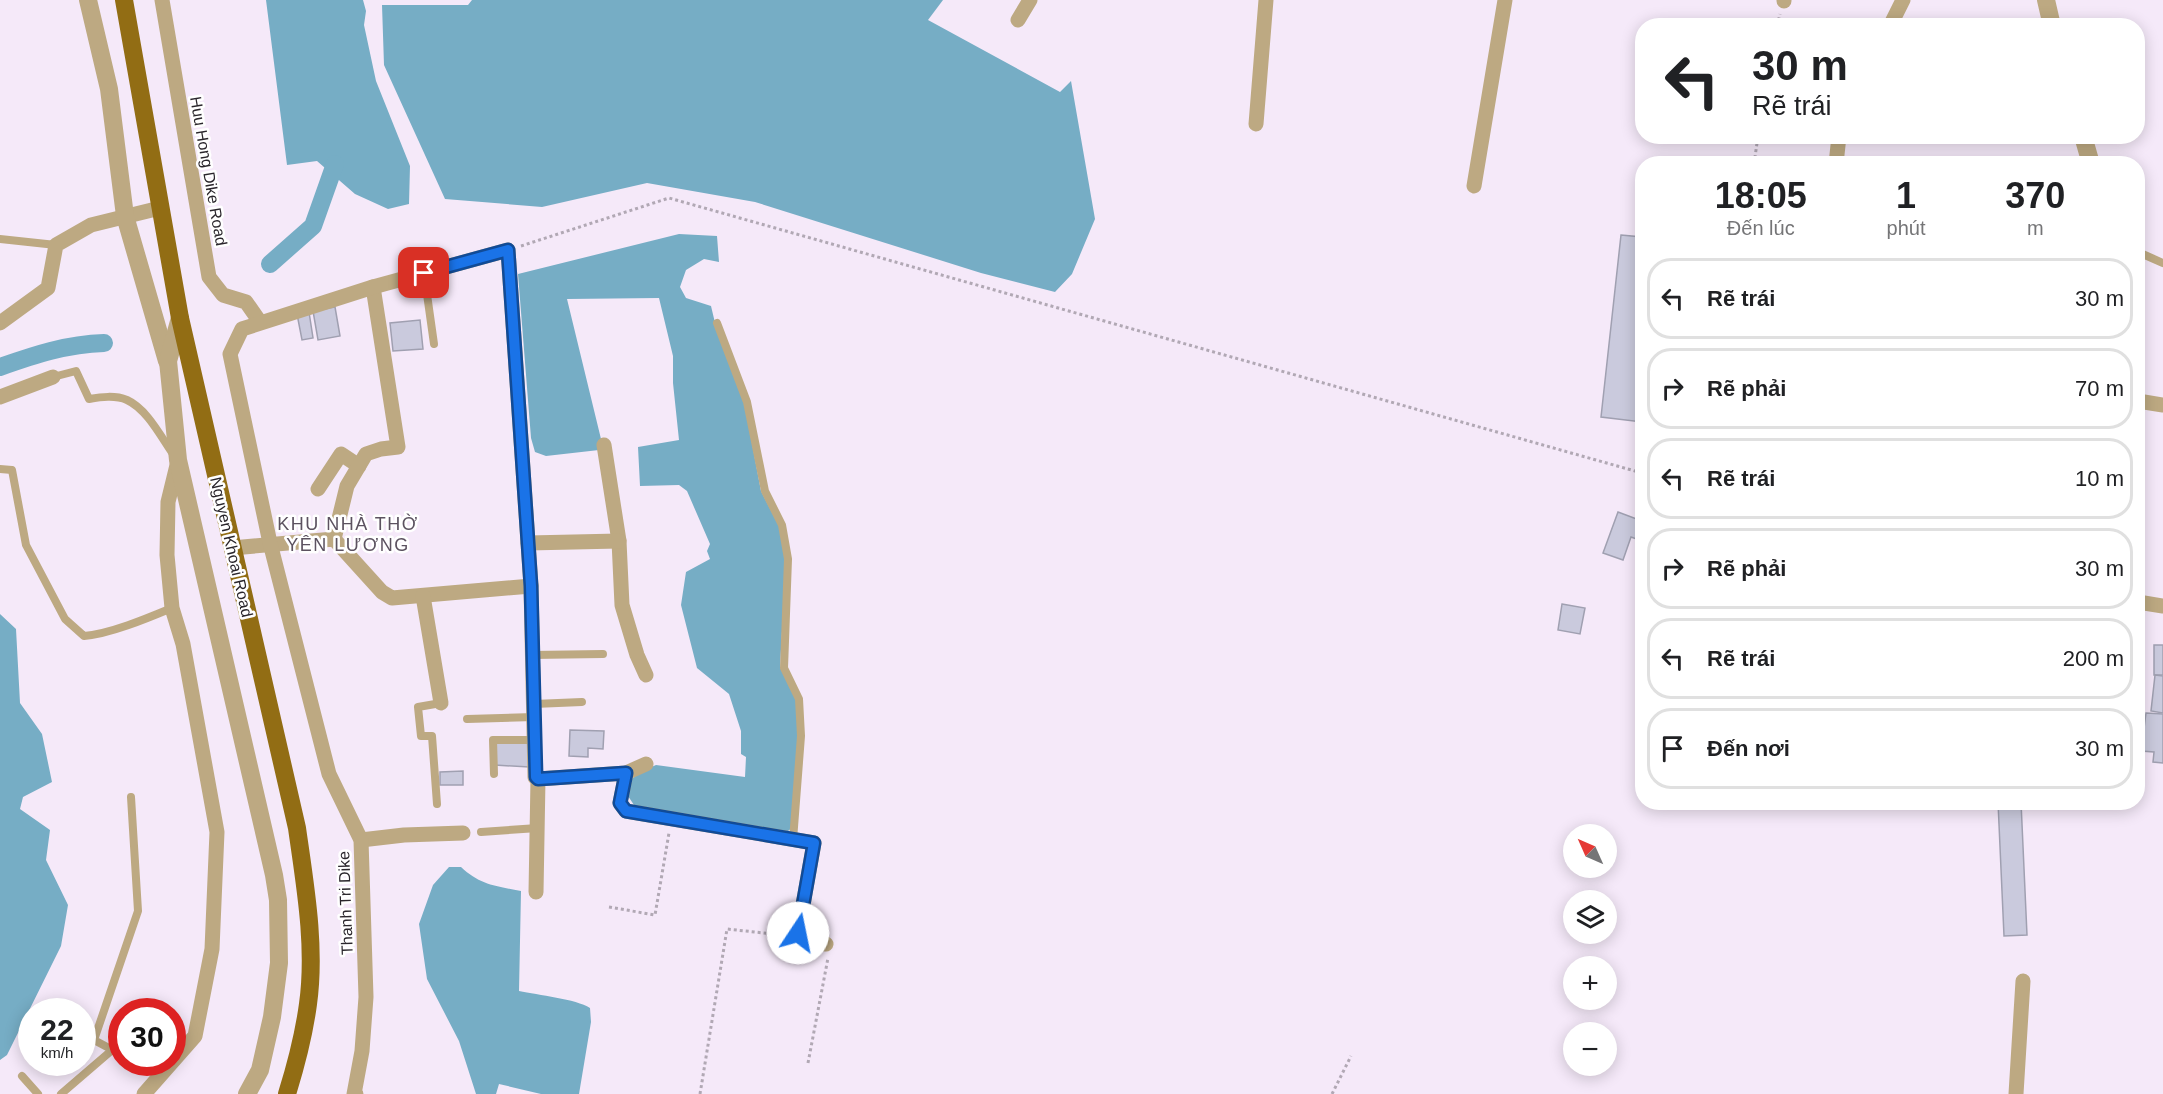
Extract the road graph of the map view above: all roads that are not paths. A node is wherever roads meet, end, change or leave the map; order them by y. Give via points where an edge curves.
1 (88, 0) edge
2 (124, 0) edge
3 (162, 0) edge
4 (1030, 0) edge
5 (1266, 0) edge
6 (1505, 0) edge
7 (1903, 0) edge
8 (2046, 0) edge
9 (1894, 18) edge
10 (2050, 18) edge
11 (1018, 20) dead end
12 (1256, 124) dead end
13 (1474, 186) dead end
14 (160, 208) junction
15 (125, 216) junction
16 (1, 236) edge
17 (56, 245) junction
18 (2145, 255) edge
19 (2163, 263) edge
20 (424, 273) junction
21 (373, 287) junction
22 (180, 318) junction
23 (260, 322) junction
24 (717, 322) dead end
25 (0, 323) edge
26 (434, 344) dead end
27 (168, 361) junction
28 (53, 377) joint
29 (0, 397) edge
30 (2145, 402) edge
31 (2163, 405) edge
32 (604, 446) dead end
33 (178, 460) junction
34 (359, 466) junction
35 (0, 469) edge
36 (318, 489) dead end
37 (334, 539) junction
38 (620, 541) junction
39 (270, 543) junction
40 (528, 543) junction
41 (232, 548) junction
42 (531, 586) junction
43 (423, 596) junction
44 (2145, 603) edge
45 (2163, 606) edge
46 (172, 608) junction
47 (603, 654) dead end
48 (532, 655) junction
49 (646, 675) dead end
50 (582, 702) dead end
51 (441, 703) joint
52 (534, 710) junction
53 (468, 719) dead end
54 (534, 740) junction
55 (645, 764) dead end
56 (626, 773) junction
57 (494, 774) dead end
58 (538, 779) junction
59 (131, 797) dead end
60 (437, 804) dead end
61 (538, 828) junction
62 (481, 832) dead end
63 (463, 834) dead end
64 (362, 840) junction
65 (793, 840) junction
66 (536, 892) dead end
67 (826, 944) road end
68 (2023, 981) dead end
69 (108, 998) edge
70 (108, 999) edge
71 (186, 1047) edge
72 (108, 1049) edge
73 (108, 1054) edge
74 (22, 1076) dead end
75 (161, 1076) edge
76 (39, 1094) edge
77 (61, 1094) edge
78 (144, 1094) edge
79 (247, 1094) edge
80 (286, 1094) edge
81 (355, 1094) edge
82 (2016, 1094) edge

1 - 15 street via 109,89
2 - 14 main road, Nguyen Khoai Road
3 - 23 street, Huu Hong Dike Road via 209,277 223,295 246,302
4 - 11 street
5 - 12 street
6 - 13 street
7 - 9 street
8 - 10 street
14 - 15 street
14 - 22 main road, Nguyen Khoai Road
15 - 17 street via 91,225
15 - 27 street
16 - 17 lane
17 - 25 street via 48,288
18 - 19 lane
20 - 21 street, Thanh Tri Dike
20 - 26 lane
20 - 40 street, Thanh Tri Dike via 508,250
21 - 23 street, Thanh Tri Dike
21 - 34 street via 398,447 366,454
22 - 27 street
22 - 41 main road, Nguyen Khoai Road
23 - 39 street, Thanh Tri Dike via 242,329 230,354
24 - 65 lane via 747,402 765,491 782,525 788,559 784,668 799,699 801,736
27 - 33 street
28 - 29 street
28 - 33 lane via 76,371 89,399 106,396 126,400 145,415
30 - 31 street
32 - 38 street
33 - 46 street via 168,502 166,555
33 - 79 street via 278,900 279,963 272,1017 260,1070
34 - 36 street via 341,454
34 - 37 street via 347,486
35 - 46 lane via 12,470 26,545 65,619 77,631 84,636 93,635
37 - 39 street
37 - 43 street via 382,592 392,598
38 - 40 street
38 - 49 street via 622,605
39 - 41 street
39 - 64 street, Thanh Tri Dike via 329,774
40 - 42 street
41 - 80 main road, Nguyen Khoai Road via 297,828 307,897 308,1003 299,1053
42 - 43 street
42 - 48 street
43 - 51 street
44 - 45 street
46 - 71 street via 183,644 217,832 212,949 195,1036
47 - 48 lane
48 - 52 street
50 - 52 lane
51 - 60 lane via 418,707 421,736 432,736
52 - 53 lane
52 - 54 street
54 - 57 lane via 493,740
54 - 58 street
55 - 56 street
56 - 58 street
56 - 65 street via 620,803 626,811
58 - 61 street
59 - 69 lane via 138,911
61 - 62 lane
61 - 66 street
63 - 64 street
64 - 81 street, Thanh Tri Dike via 366,997
65 - 67 street via 814,843 798,933 804,941
68 - 82 street
70 - 72 lane via 94,1040
73 - 77 lane
74 - 76 lane
75 - 78 street

